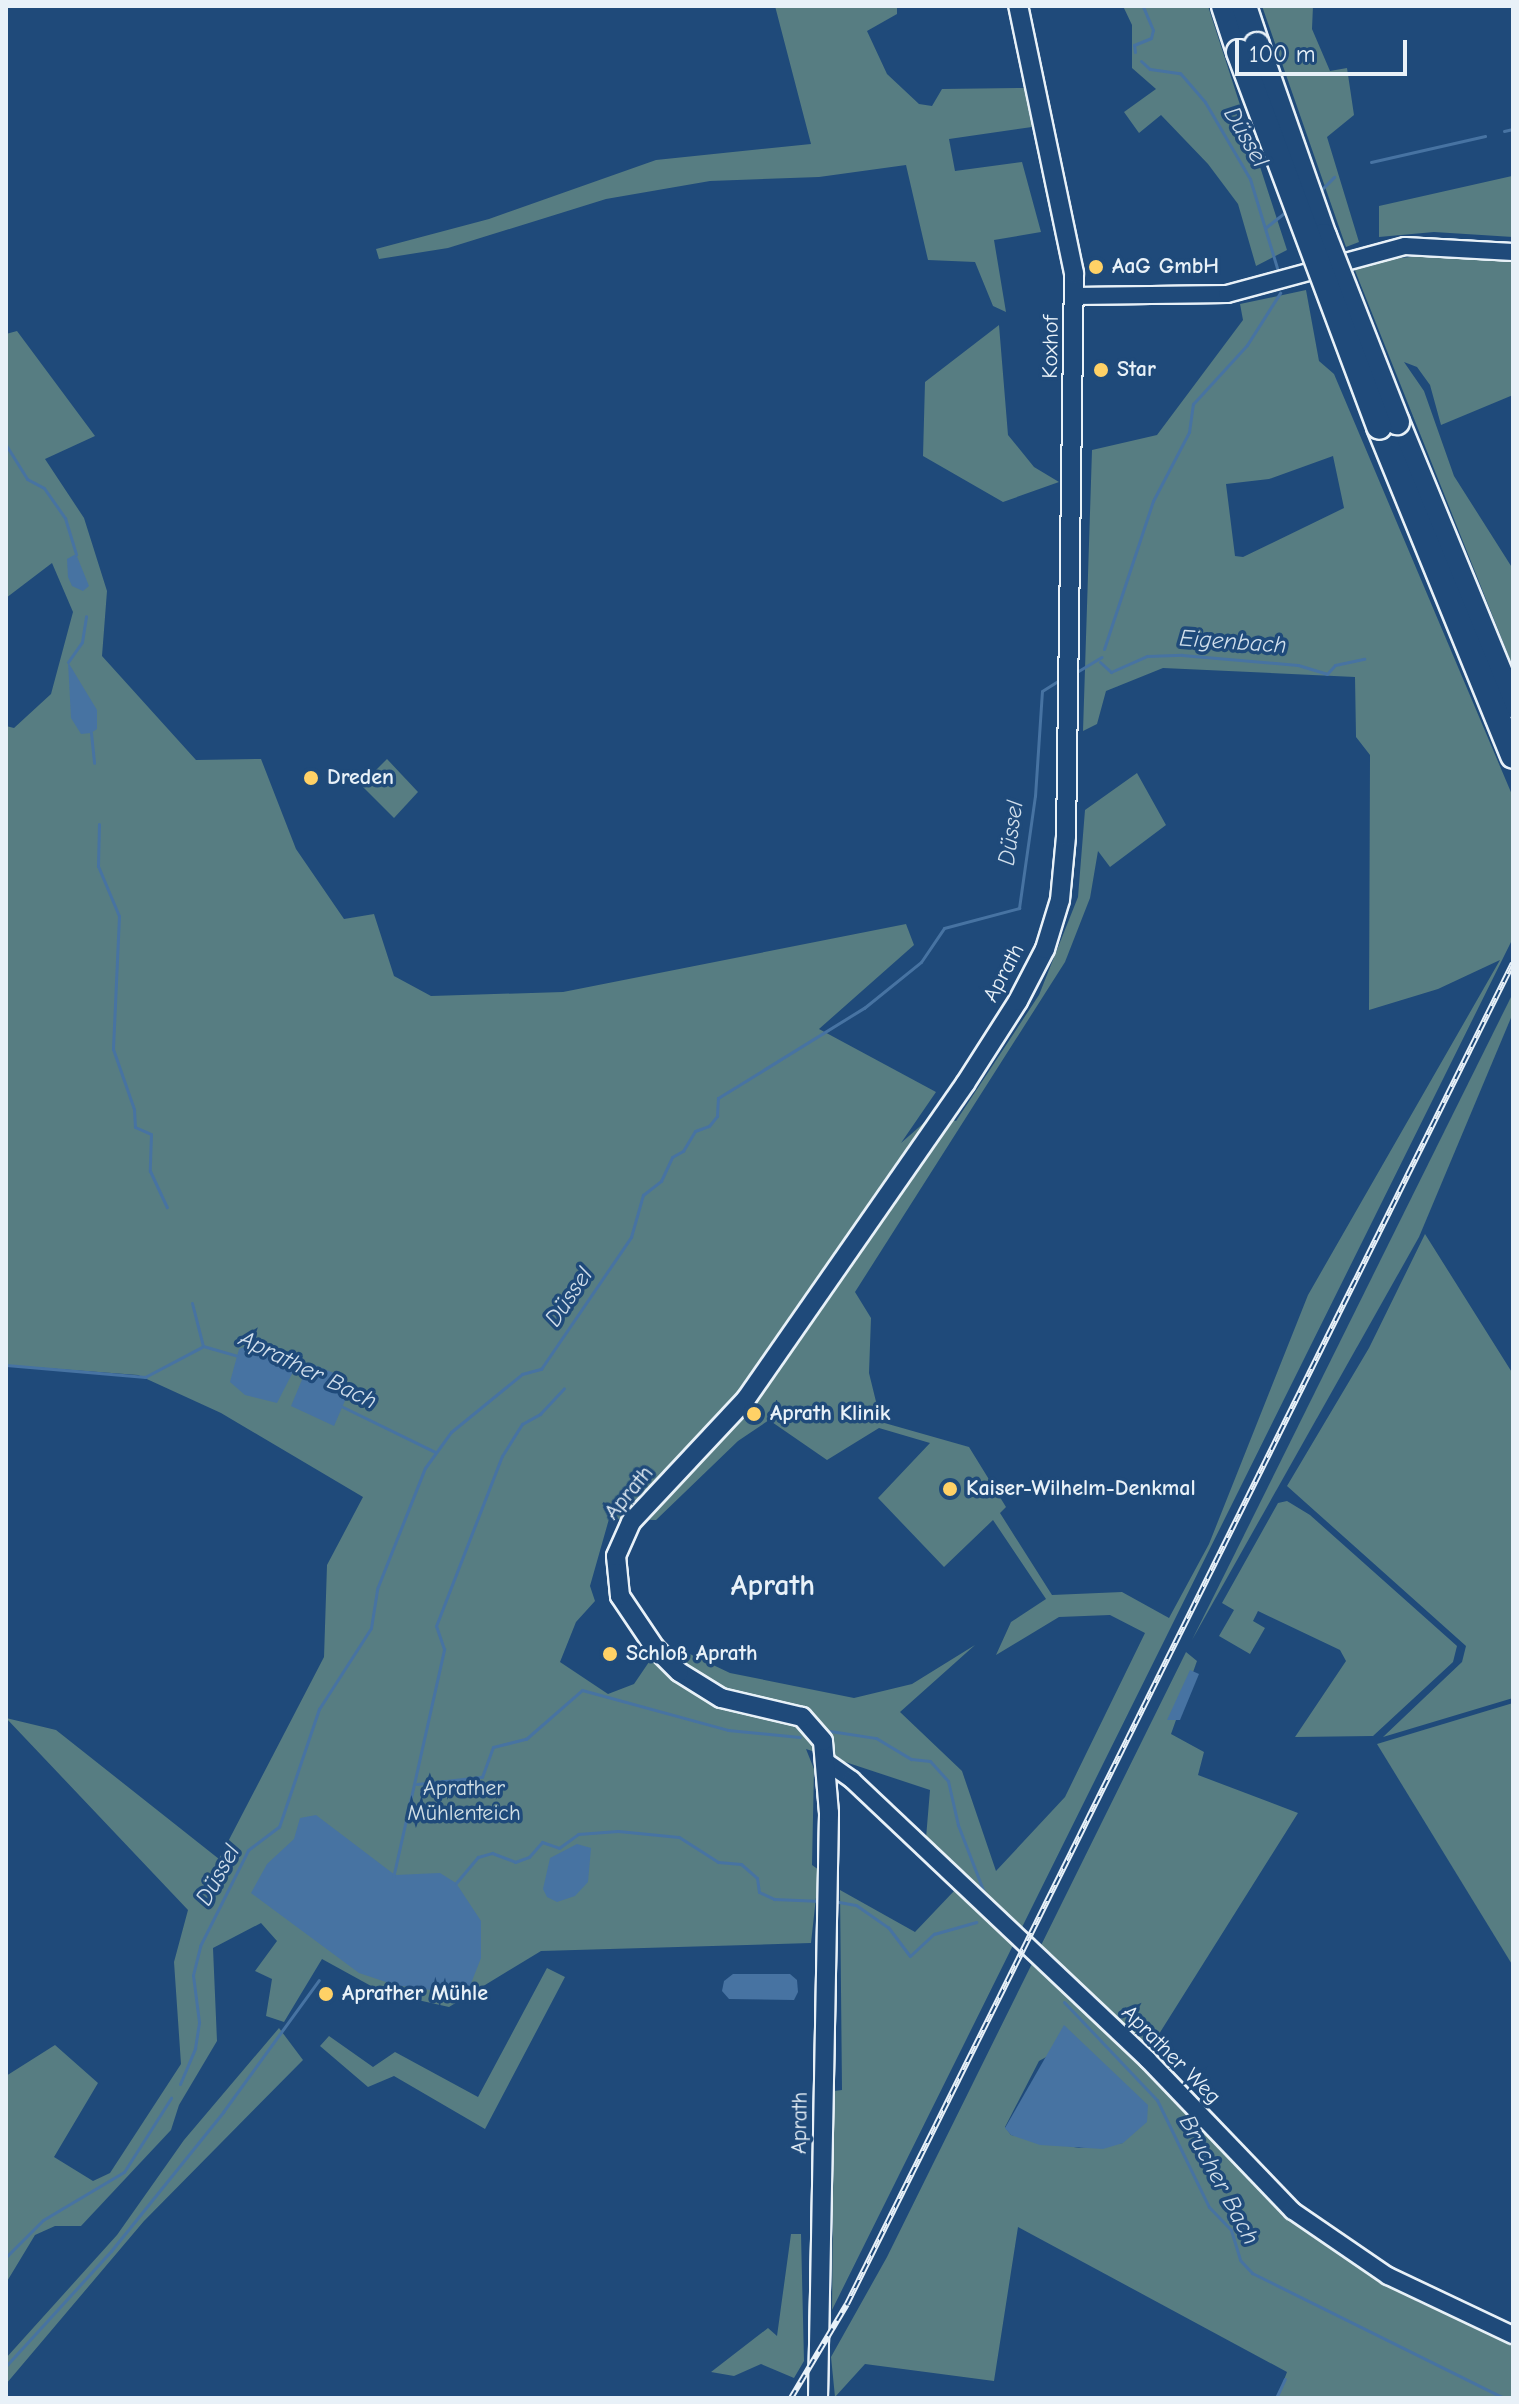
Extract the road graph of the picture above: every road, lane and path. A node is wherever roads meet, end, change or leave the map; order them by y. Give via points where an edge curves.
1 (1018, 6) edge
2 (1224, 6) edge
3 (1244, 6) edge
4 (1248, 49) junction
5 (1513, 252) edge
6 (1075, 296) junction
7 (1388, 424) junction
8 (1068, 693) joint
9 (1513, 705) edge
10 (1513, 756) edge
11 (828, 1763) junction
12 (1513, 2335) edge
13 (818, 2398) edge

1 - 6 main road, Koxhof via 1072,248
2 - 4 highway
3 - 4 highway
4 - 7 highway, bridge via 1324,236
5 - 6 street via 1405,246 1227,294
6 - 8 main road, Koxhof
7 - 9 highway
7 - 10 highway
8 - 11 main road, Aprath via 1063,885 1045,949 1018,1001 751,1393 631,1522 616,1556 620,1596 655,1648 679,1672 721,1698 810,1722 823,1741
11 - 12 street, Aprather Weg via 1148,2060 1293,2211 1388,2276
11 - 13 main road, Aprath

